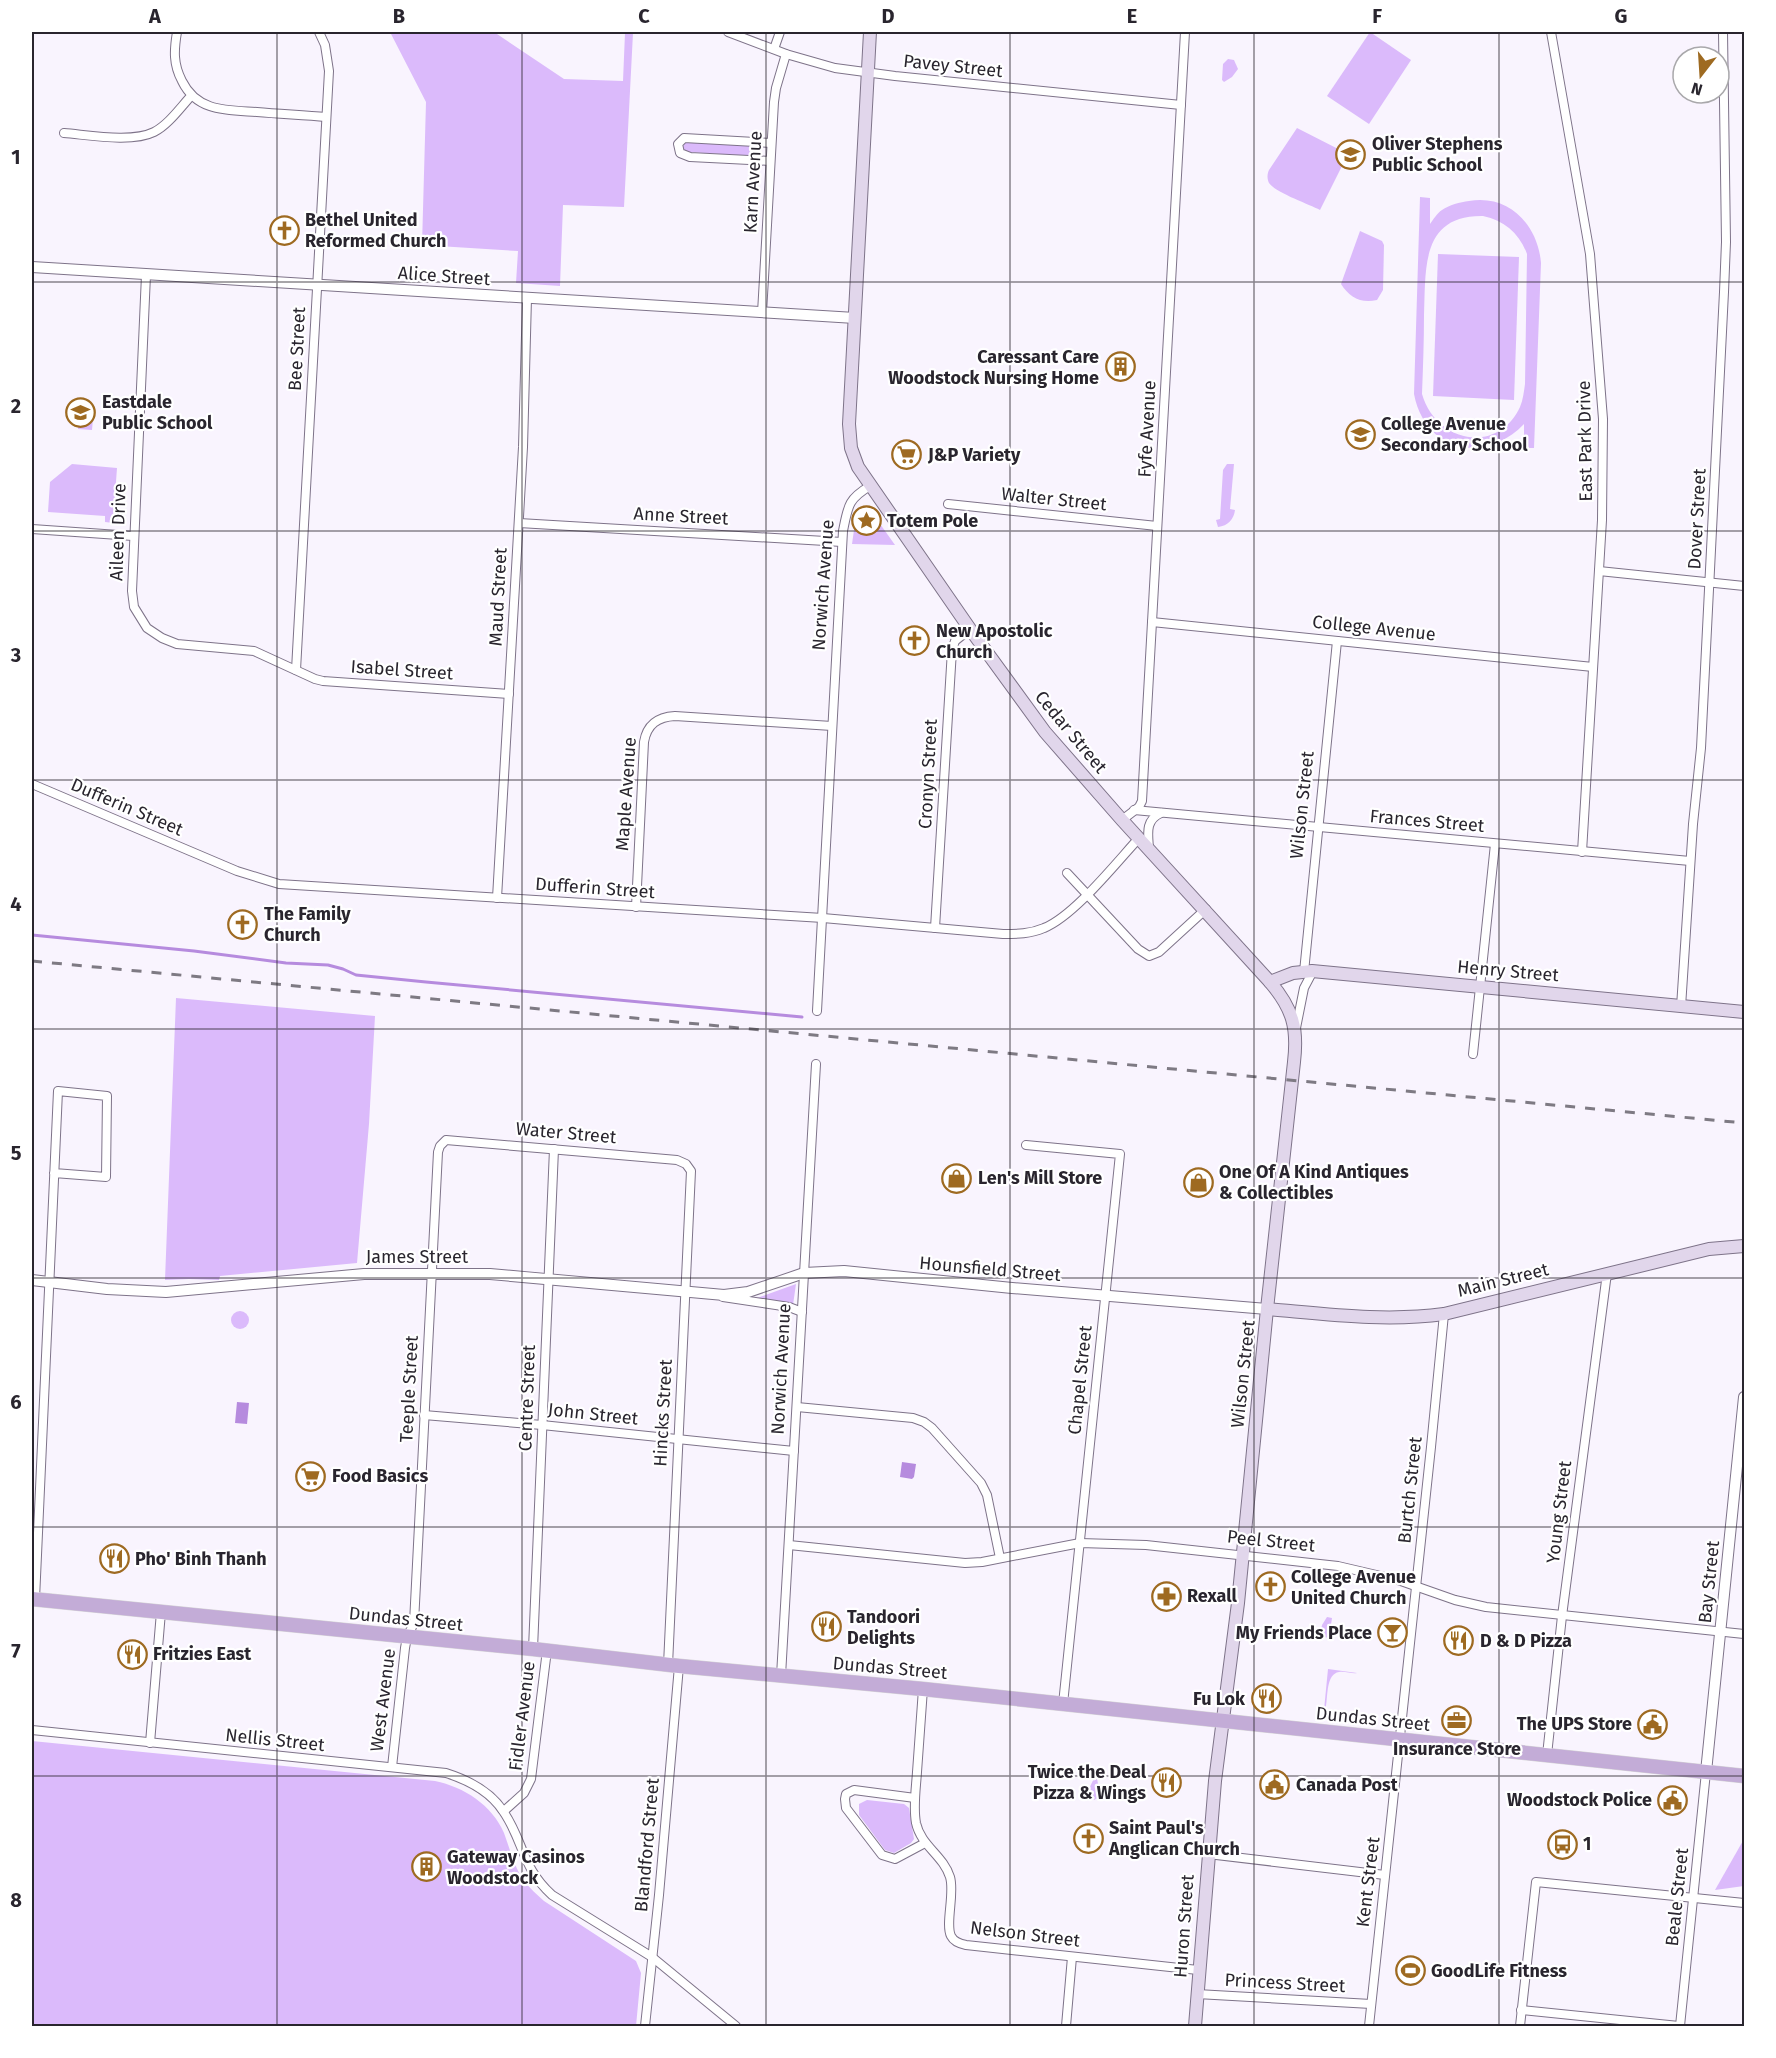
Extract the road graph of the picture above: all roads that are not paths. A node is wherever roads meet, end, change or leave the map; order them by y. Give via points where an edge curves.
1 (177, 32) edge
2 (319, 32) edge
3 (728, 32) edge
4 (780, 32) edge
5 (870, 32) edge
6 (1185, 32) edge
7 (1551, 32) edge
8 (1723, 32) edge
9 (774, 49) junction
10 (786, 54) junction
11 (868, 73) junction
12 (191, 96) junction
13 (1181, 105) junction
14 (326, 117) junction
15 (64, 133) dead end
16 (771, 143) junction
17 (770, 161) junction
18 (32, 267) edge
19 (146, 275) junction
20 (317, 285) junction
21 (527, 298) junction
22 (762, 313) junction
23 (855, 318) junction
24 (870, 486) junction
25 (948, 504) dead end
26 (519, 523) junction
27 (1157, 526) junction
28 (32, 529) edge
29 (133, 536) junction
30 (842, 542) junction
31 (1599, 571) junction
32 (1710, 582) junction
33 (1744, 586) edge
34 (1152, 622) junction
35 (970, 629) junction
36 (1337, 641) junction
37 (1593, 667) junction
38 (296, 670) junction
39 (509, 694) junction
40 (832, 726) junction
41 (32, 784) edge
42 (1134, 810) junction
43 (1162, 813) junction
44 (1122, 820) junction
45 (1318, 828) junction
46 (1139, 838) junction
47 (1495, 844) junction
48 (1149, 848) junction
49 (1582, 852) junction
50 (1690, 861) junction
51 (1067, 873) dead end
52 (1087, 894) junction
53 (497, 898) junction
54 (636, 907) junction
55 (1206, 909) junction
56 (823, 918) junction
57 (935, 928) junction
58 (1308, 971) junction
59 (1270, 982) junction
60 (1480, 986) junction
61 (1681, 1007) junction
62 (818, 1011) dead end
63 (1744, 1012) edge
64 (1296, 1031) junction
65 (1473, 1054) dead end
66 (816, 1064) dead end
67 (443, 1142) joint
68 (1026, 1144) dead end
69 (554, 1149) junction
70 (686, 1164) joint
71 (54, 1173) junction
72 (1744, 1246) edge
73 (431, 1273) junction
74 (804, 1273) junction
75 (1607, 1273) junction
76 (32, 1280) edge
77 (548, 1280) junction
78 (51, 1282) junction
79 (686, 1293) junction
80 (714, 1295) junction
81 (1105, 1295) junction
82 (1267, 1309) junction
83 (802, 1312) junction
84 (1444, 1314) junction
85 (1744, 1396) edge
86 (797, 1407) junction
87 (424, 1415) junction
88 (542, 1425) junction
89 (678, 1440) junction
90 (794, 1451) junction
91 (1740, 1491) edge
92 (1080, 1543) junction
93 (789, 1545) junction
94 (1243, 1555) junction
95 (1000, 1558) junction
96 (1416, 1586) junction
97 (33, 1599) edge
98 (161, 1612) junction
99 (1562, 1616) junction
100 (1720, 1632) junction
101 (1744, 1634) edge
102 (408, 1637) junction
103 (540, 1649) junction
104 (674, 1665) junction
105 (780, 1676) junction
106 (923, 1689) junction
107 (1063, 1704) junction
108 (1223, 1720) junction
109 (32, 1730) edge
110 (1400, 1740) junction
111 (150, 1743) junction
112 (1547, 1755) junction
113 (392, 1767) junction
114 (1706, 1772) junction
115 (1744, 1776) edge
116 (915, 1798) junction
117 (504, 1811) junction
118 (925, 1844) junction
119 (1208, 1854) junction
120 (1385, 1875) junction
121 (1694, 1898) junction
122 (1744, 1903) edge
123 (1071, 1957) junction
124 (652, 1958) junction
125 (1198, 1970) junction
126 (1197, 1994) junction
127 (1371, 2004) junction
128 (1521, 2010) junction
129 (645, 2026) edge
130 (736, 2026) edge
131 (1066, 2026) edge
132 (1195, 2026) edge
133 (1369, 2026) edge
134 (1520, 2026) edge
135 (1679, 2026) edge

1 - 12 street via 175,64
2 - 14 street, Bee Street via 329,64
3 - 9 street, Pavey Street
4 - 9 street
5 - 11 main road
6 - 13 street, Fyfe Avenue
7 - 31 street, East Park Drive via 1594,294 1604,454
8 - 32 street, Dover Street via 1726,242
9 - 10 street, Pavey Street
10 - 11 street, Pavey Street
10 - 16 street, Karn Avenue via 776,88
11 - 13 street, Pavey Street
11 - 23 main road
12 - 14 street via 200,103 226,110
12 - 15 street via 163,126 147,135
13 - 27 street, Fyfe Avenue
14 - 20 street, Bee Street
16 - 17 street, Karn Avenue
16 - 17 street via 684,138 678,144 680,153 690,157
17 - 22 street, Karn Avenue
18 - 19 street, Alice Street
19 - 20 street, Alice Street
19 - 29 street, Aileen Drive
20 - 21 street, Alice Street
20 - 38 street, Bee Street
21 - 22 street, Alice Street
21 - 26 street, Maud Street
22 - 23 street, Alice Street
23 - 24 main road via 850,435 854,457
24 - 30 street, Norwich Avenue via 856,494 849,506
24 - 35 main road, Cedar Street
25 - 27 street, Walter Street
26 - 30 street, Anne Street
26 - 39 street, Maud Street
27 - 34 street, Fyfe Avenue
28 - 29 street
29 - 38 street, Aileen Drive via 133,602 147,628 177,644 254,651
30 - 40 street, Norwich Avenue
31 - 32 street
31 - 37 street, East Park Drive
32 - 33 street
32 - 50 street, Dover Street
34 - 36 street, College Avenue
34 - 42 street, Fyfe Avenue via 1142,801
35 - 44 main road, Cedar Street via 1045,732
35 - 57 street, Cronyn Street via 955,641 952,650
36 - 37 street, College Avenue
36 - 45 street, Wilson Street
37 - 49 street, East Park Drive
38 - 39 street, Isabel Street via 325,681
39 - 53 street, Maud Street
40 - 54 street, Maple Avenue via 675,716 654,722 644,742
40 - 56 street, Norwich Avenue
41 - 53 street, Dufferin Street via 265,881
42 - 43 street, Frances Street
42 - 44 street
43 - 45 street, Frances Street
43 - 48 street via 1153,817 1149,826
44 - 46 main road, Cedar Street
45 - 47 street, Frances Street
45 - 58 street, Wilson Street
46 - 48 main road, Cedar Street
46 - 52 street, Dufferin Street
47 - 49 street, Frances Street
47 - 60 street
48 - 55 main road, Cedar Street
49 - 50 street, Frances Street
50 - 61 street, Dover Street
51 - 52 street
52 - 55 street via 1149,956 1159,952
52 - 57 street, Dufferin Street via 1056,922 1028,933
53 - 54 street, Dufferin Street
54 - 56 street, Dufferin Street
55 - 59 main road, Cedar Street
56 - 57 street, Dufferin Street
56 - 62 street, Norwich Avenue
58 - 59 main road, Henry Street
58 - 60 main road, Henry Street
58 - 64 street, Wilson Street
59 - 64 main road, Wilson Street via 1288,1006
60 - 61 main road, Henry Street
60 - 65 street
61 - 63 main road, Henry Street
64 - 82 main road, Wilson Street
66 - 74 street, Norwich Avenue
67 - 69 street, Water Street via 460,1140
67 - 73 street, Teeple Street via 438,1152
68 - 81 street, Chapel Street via 1120,1154
69 - 70 street, Water Street
69 - 77 street, Centre Street
70 - 79 street, Hincks Street via 691,1180
71 - 71 street via 106,1177 106,1096 58,1091
71 - 78 street
72 - 75 main road, Main Street via 1709,1249
73 - 77 street, James Street
73 - 78 street, James Street via 364,1274 168,1292
73 - 87 street, Teeple Street
74 - 80 street, Hounsfield Street via 748,1292
74 - 81 street, Hounsfield Street via 844,1271
74 - 83 street, Norwich Avenue
75 - 84 main road, Main Street
75 - 99 street, Young Street
76 - 78 street, James Street
77 - 79 street, James Street
77 - 88 street, Centre Street
78 - 97 street
79 - 80 street, James Street
79 - 89 street, Hincks Street
80 - 83 street, James Street
81 - 82 street, Hounsfield Street
81 - 92 street, Chapel Street
82 - 84 main road, Main Street via 1369,1317
82 - 94 main road, Wilson Street
83 - 86 street, Norwich Avenue
84 - 96 street, Burtch Street
85 - 91 street, Bay Street
86 - 90 street, Norwich Avenue
86 - 95 street via 924,1422 981,1483 987,1494
87 - 88 street, John Street
87 - 102 street, Teeple Street via 414,1623
88 - 89 street, John Street
88 - 103 street, Centre Street
89 - 90 street, John Street
89 - 104 street, Hincks Street
90 - 93 street, Norwich Avenue
91 - 100 street, Bay Street
92 - 94 street, Peel Street
92 - 95 street, Peel Street
92 - 107 street, Chapel Street
93 - 95 street, Peel Street via 952,1563
93 - 105 street, Norwich Avenue
94 - 96 street, Peel Street via 1338,1566
94 - 108 main road, Wilson Street
96 - 99 street, Peel Street via 1470,1605
96 - 110 street, Burtch Street
97 - 98 main road, Dundas Street
98 - 102 main road, Dundas Street
98 - 111 street
99 - 100 street, Peel Street
99 - 112 street, Young Street
100 - 101 street, Peel Street
100 - 114 street, Bay Street
102 - 103 main road, Dundas Street
102 - 113 street, West Avenue
103 - 104 main road, Dundas Street
103 - 117 street, Fidler Avenue via 531,1779 524,1792
104 - 105 main road, Dundas Street
104 - 124 street, Blandford Street
105 - 106 main road, Dundas Street
106 - 107 main road, Dundas Street
106 - 116 street
107 - 108 main road, Dundas Street
108 - 110 main road, Dundas Street
108 - 119 main road, Huron Street
109 - 111 street, Nellis Street
110 - 112 main road, Dundas Street
110 - 120 street, Kent Street
111 - 113 street, Nellis Street
112 - 114 main road, Dundas Street
113 - 117 street, Nellis Street via 464,1779
114 - 115 main road, Dundas Street
114 - 121 street, Beale Street
116 - 118 street via 916,1823
116 - 118 street via 854,1790 846,1794 845,1802 882,1855 895,1858
117 - 124 street via 525,1862 544,1888
118 - 123 street, Nelson Street via 940,1857 950,1876 950,1928 956,1941
119 - 120 street
119 - 125 main road, Huron Street
120 - 127 street, Kent Street
121 - 122 street
121 - 128 street via 1536,1882
121 - 135 street, Beale Street
123 - 125 street, Nelson Street
123 - 131 street
124 - 129 street, Blandford Street
124 - 130 street
125 - 126 main road, Huron Street
126 - 127 street, Princess Street
126 - 132 main road, Huron Street
127 - 133 street, Kent Street
128 - 134 street
128 - 135 street

